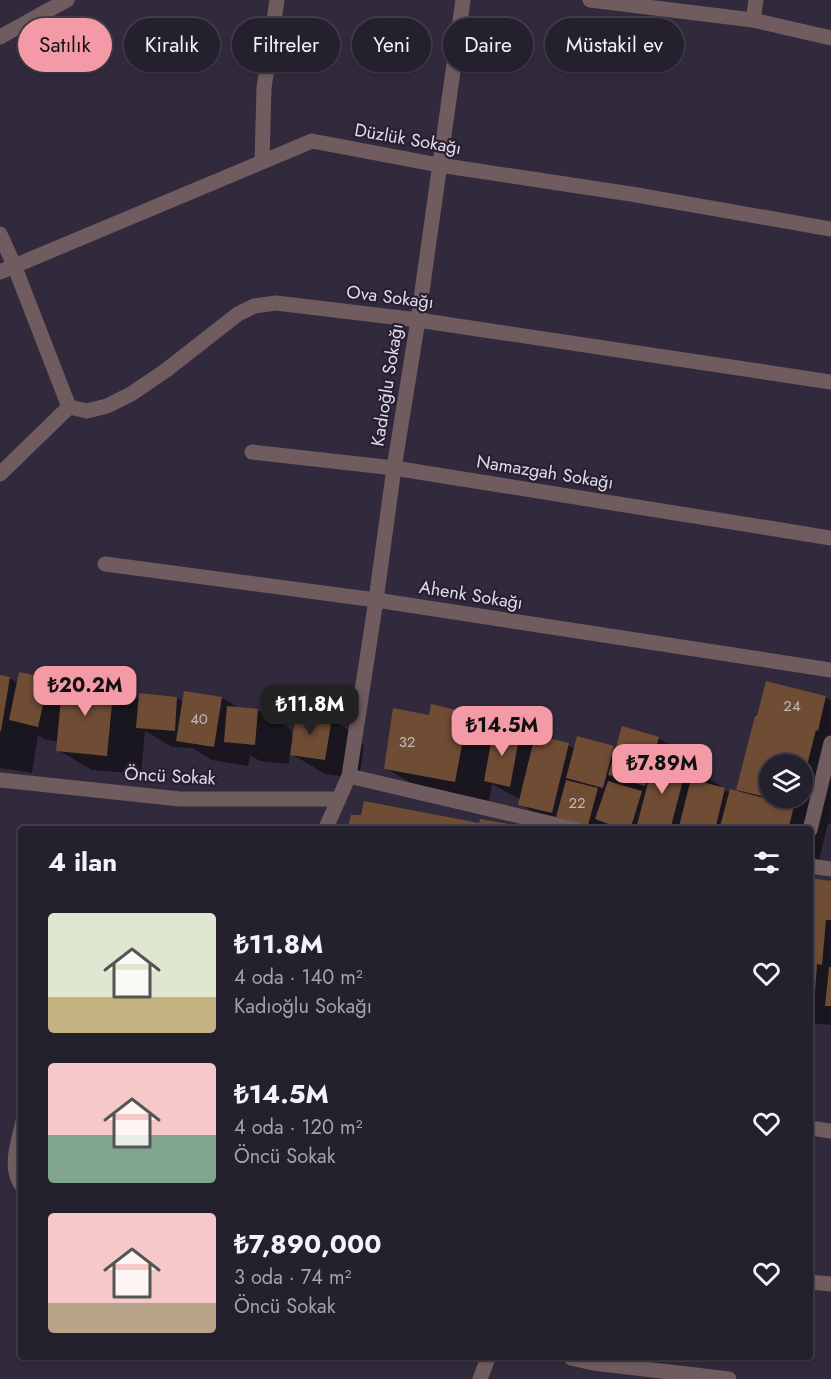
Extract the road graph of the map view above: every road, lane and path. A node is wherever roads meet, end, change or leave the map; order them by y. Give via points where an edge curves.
1 (67, 0) edge
2 (277, 0) edge
3 (463, 0) edge
4 (590, 0) edge
5 (756, 0) edge
6 (753, 20) junction
7 (0, 37) edge
8 (831, 38) edge
9 (262, 162) junction
10 (439, 165) junction
11 (831, 229) edge
12 (0, 234) edge
13 (7, 269) edge
14 (418, 320) junction
15 (831, 382) edge
16 (69, 407) junction
17 (252, 452) dead end
18 (394, 468) junction
19 (0, 474) edge
20 (831, 538) edge
21 (105, 564) dead end
22 (376, 600) junction
23 (831, 670) edge
24 (831, 743) edge
25 (349, 776) junction
26 (0, 780) edge
27 (339, 799) junction
28 (327, 826) edge
29 (560, 826) edge
30 (811, 826) edge
31 (813, 866) edge
32 (831, 869) edge
33 (813, 1128) edge
34 (831, 1131) edge
35 (18, 1134) edge
36 (18, 1183) edge
37 (813, 1282) edge
38 (831, 1284) edge
39 (487, 1360) edge
40 (580, 1360) edge
41 (593, 1363) junction
42 (480, 1379) edge
43 (604, 1379) edge
44 (729, 1379) edge

1 - 7 street
2 - 9 street via 264,88
3 - 10 street, Kadıoğlu Sokağı
4 - 6 street
5 - 6 street
6 - 8 street
9 - 10 street, Düzlük Sokağı via 312,141
9 - 13 street, Düzlük Sokağı
10 - 11 street, Düzlük Sokağı
10 - 14 street, Kadıoğlu Sokağı
12 - 13 street
13 - 16 street
14 - 15 street, Ova Sokağı
14 - 16 street, Ova Sokağı via 276,303 254,306 131,394 87,411
14 - 18 street, Kadıoğlu Sokağı
16 - 19 street
17 - 18 street, Namazgah Sokağı
18 - 20 street, Namazgah Sokağı
18 - 22 street, Kadıoğlu Sokağı
21 - 22 street, Ahenk Sokağı
22 - 23 street, Ahenk Sokağı
22 - 25 street, Kadıoğlu Sokağı
24 - 30 street
25 - 27 street, Kadıoğlu Sokağı
25 - 29 street
26 - 27 street, Öncü Sokak via 180,799
27 - 28 street, Kadıoğlu Sokağı
31 - 32 street
33 - 34 street
35 - 36 lane via 12,1165
37 - 38 street
39 - 42 street
40 - 41 street
41 - 43 street
41 - 44 street

